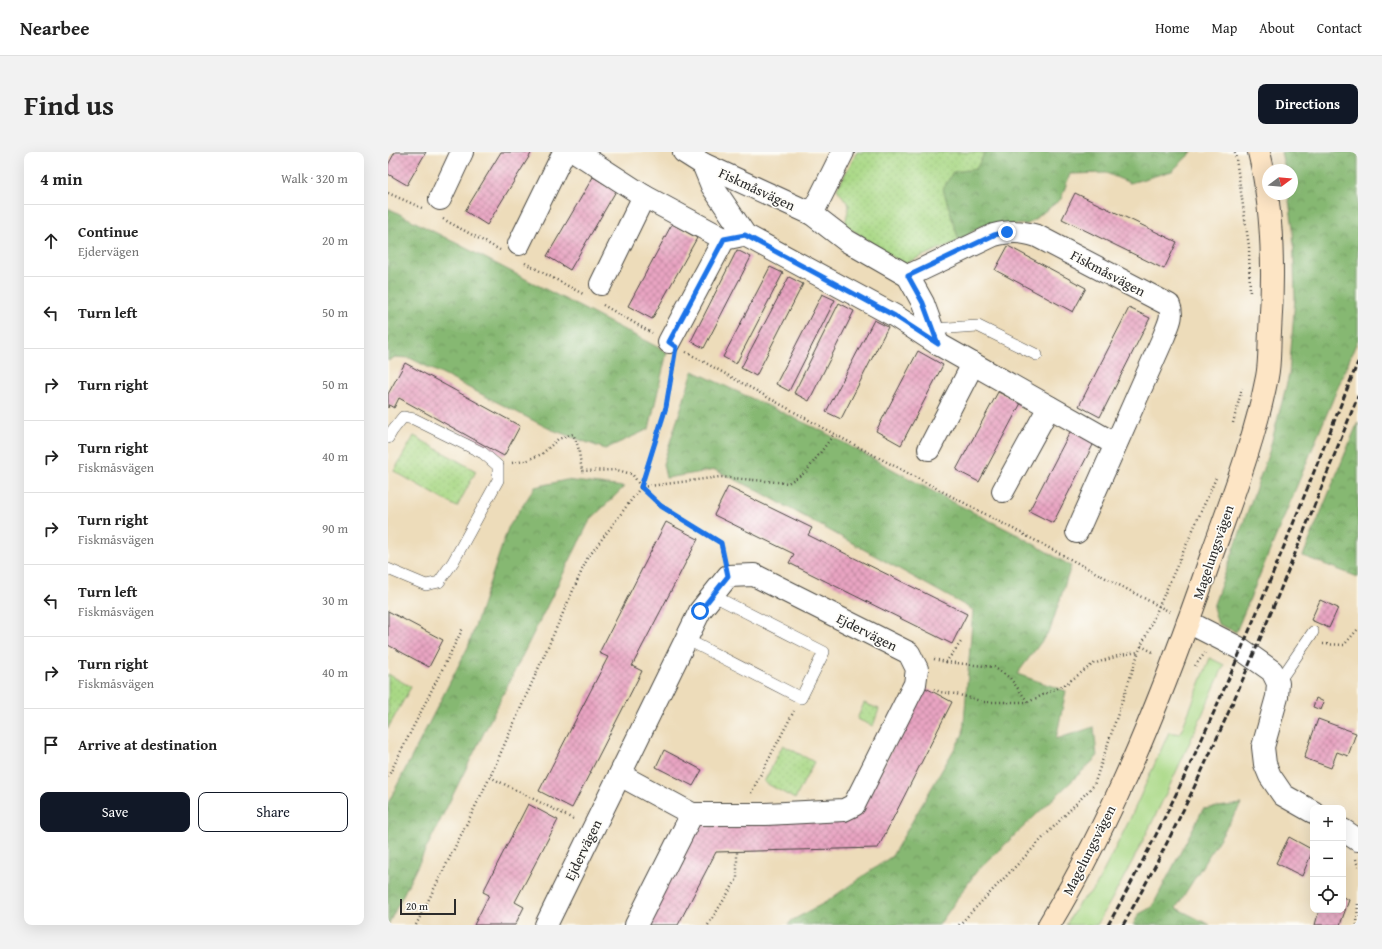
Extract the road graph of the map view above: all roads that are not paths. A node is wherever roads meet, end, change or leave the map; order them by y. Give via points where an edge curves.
1 (462, 152) edge
2 (564, 152) edge
3 (576, 152) edge
4 (684, 152) edge
5 (843, 152) edge
6 (1259, 152) edge
7 (703, 164) junction
8 (644, 196) junction
9 (436, 209) road end
10 (812, 214) junction
11 (745, 235) junction
12 (724, 239) junction
13 (514, 252) road end
14 (908, 276) junction
15 (595, 294) road end
16 (936, 336) junction
17 (672, 345) road end
18 (1037, 355) dead end
19 (973, 364) junction
20 (1049, 407) junction
21 (388, 438) edge
22 (1116, 444) junction
23 (929, 449) dead end
24 (1003, 491) dead end
25 (1077, 532) dead end
26 (388, 569) edge
27 (712, 595) junction
28 (1188, 622) junction
29 (1313, 632) dead end
30 (686, 639) junction
31 (1278, 683) junction
32 (620, 775) junction
33 (1310, 810) edge
34 (692, 814) junction
35 (1346, 832) edge
36 (1358, 840) edge
37 (546, 925) edge
38 (636, 925) edge
39 (1049, 925) edge

1 - 9 street
2 - 13 street
3 - 8 street
4 - 7 street, Fiskmåsvägen
5 - 10 street, Fiskmåsvägen
6 - 28 main road, Magelungsvägen via 1270,236 1272,294 1267,375 1251,442
7 - 10 street, Fiskmåsvägen
7 - 11 street, Fiskmåsvägen via 712,186
8 - 12 street
8 - 15 street
10 - 14 street, Fiskmåsvägen via 848,241
11 - 12 street
11 - 16 street, Fiskmåsvägen
12 - 17 street
14 - 16 street via 923,303
14 - 22 street, Fiskmåsvägen via 994,235 1022,232 1037,236 1169,305 1172,311 1169,324
16 - 18 lane via 978,326
16 - 19 street, Fiskmåsvägen
19 - 20 street, Fiskmåsvägen
19 - 23 street
20 - 22 street, Fiskmåsvägen
20 - 24 street
21 - 26 lane via 403,417 414,419 483,453 498,466 498,480 453,562 439,582 426,585
22 - 25 street, Fiskmåsvägen
27 - 30 street, Ejdervägen via 700,611
27 - 30 lane via 824,652 801,698
27 - 34 street, Ejdervägen via 728,576 754,575 909,653 917,673 915,684 894,729 854,805 844,810
28 - 31 street via 1252,655 1272,670
28 - 39 main road, Magelungsvägen via 1133,763 1091,851
29 - 31 lane
30 - 32 street, Ejdervägen
31 - 33 street via 1277,697 1263,748 1265,764 1283,795
32 - 34 street
32 - 37 street, Ejdervägen
34 - 38 street
35 - 36 street

